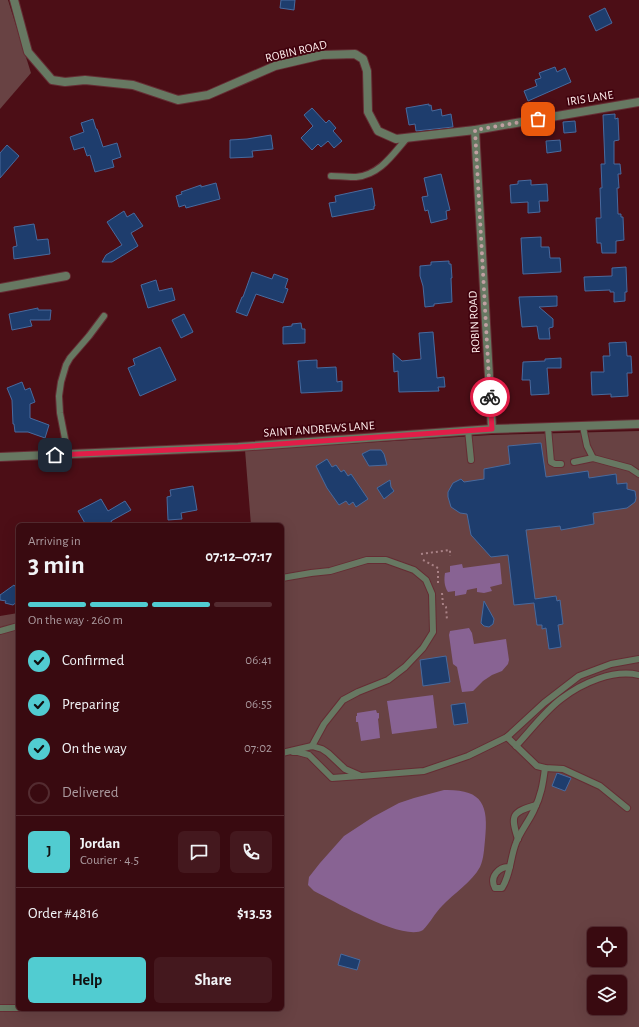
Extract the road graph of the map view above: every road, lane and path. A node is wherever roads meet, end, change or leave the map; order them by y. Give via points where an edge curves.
1 (14, 0) edge
2 (639, 102) edge
3 (475, 130) junction
4 (406, 138) junction
5 (331, 176) dead end
6 (66, 276) dead end
7 (0, 288) edge
8 (104, 316) dead end
9 (639, 424) edge
10 (583, 426) junction
11 (548, 428) junction
12 (492, 429) junction
13 (468, 430) junction
14 (68, 454) junction
15 (0, 457) edge
16 (593, 458) junction
17 (471, 460) dead end
18 (574, 462) dead end
19 (561, 464) dead end
20 (639, 474) edge
21 (422, 554) dead end
22 (450, 556) dead end
23 (284, 578) edge
24 (16, 627) edge
25 (0, 631) edge
26 (639, 659) edge
27 (639, 675) edge
28 (507, 737) junction
29 (312, 746) junction
30 (516, 746) junction
31 (284, 753) edge
32 (545, 768) junction
33 (361, 776) junction
34 (536, 805) junction
35 (627, 808) dead end
36 (518, 839) junction
37 (510, 867) dead end
38 (0, 1008) edge
39 (16, 1008) edge

1 - 4 street, ROBIN ROAD via 28,52 52,80 85,80 133,85 178,100 208,96 274,66 322,55 355,54 363,59 367,71 368,112 378,131 396,139
2 - 3 street, IRIS LANE
3 - 4 street, ROBIN ROAD
3 - 12 street, ROBIN ROAD
4 - 5 lane via 386,163 372,172 357,177
6 - 7 street
8 - 14 lane via 70,358 63,376 59,396 60,414
9 - 10 street, SAINT ANDREWS LANE
10 - 11 street, SAINT ANDREWS LANE
10 - 16 lane via 587,446
11 - 12 street, SAINT ANDREWS LANE
11 - 19 lane via 551,462
12 - 13 street, SAINT ANDREWS LANE
13 - 14 street, SAINT ANDREWS LANE via 238,447
13 - 17 lane
14 - 15 street, SAINT ANDREWS LANE
16 - 18 lane
16 - 20 lane via 630,468
21 - 22 path via 450,550
23 - 29 lane via 330,571 367,560 386,560 414,570 426,580 432,594 433,632 423,648 388,680 343,700 324,724
24 - 25 lane
26 - 28 lane via 611,664 579,676 544,703
27 - 30 lane via 628,672 597,679 584,685 562,698
28 - 30 lane
28 - 33 lane via 468,756 424,771
29 - 31 lane
29 - 33 lane via 322,749 345,769
30 - 32 lane via 537,766
31 - 33 lane via 298,752 309,755 332,778
32 - 34 lane via 543,788
32 - 35 lane via 563,769 600,786
34 - 36 lane
34 - 36 lane via 516,813 513,824
36 - 37 lane
38 - 39 lane

